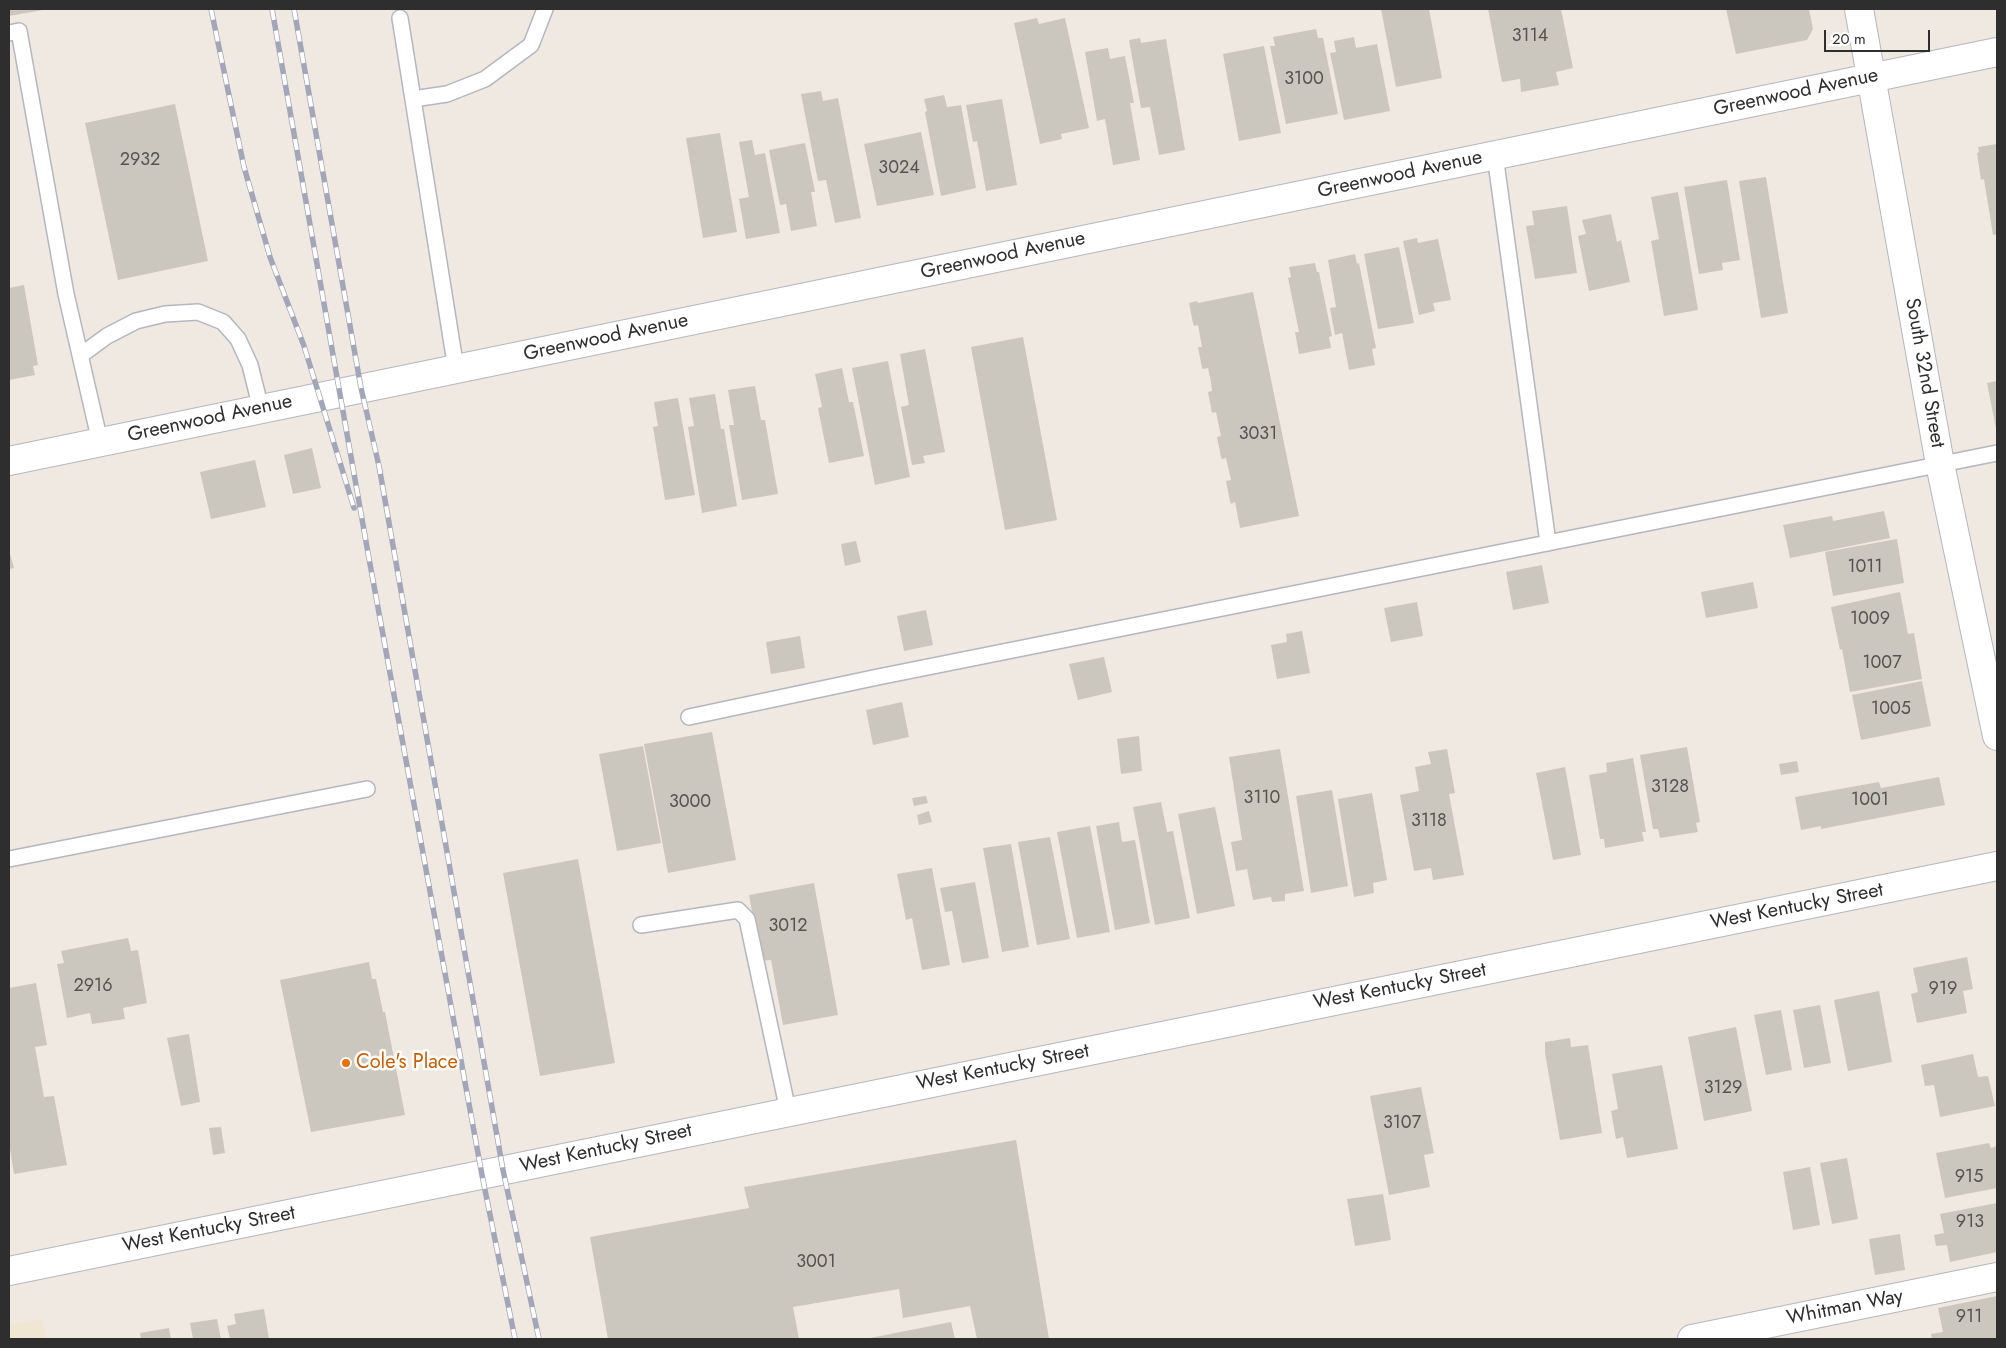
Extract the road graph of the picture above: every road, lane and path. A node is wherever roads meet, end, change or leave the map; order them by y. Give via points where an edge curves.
1 (545, 9) edge
2 (1859, 9) edge
3 (400, 18) dead end
4 (9, 34) edge
5 (1997, 52) edge
6 (1871, 78) junction
7 (413, 99) junction
8 (1495, 155) junction
9 (81, 355) junction
10 (456, 368) junction
11 (261, 408) junction
12 (100, 442) junction
13 (1997, 453) edge
14 (9, 461) edge
15 (1940, 464) junction
16 (1548, 543) junction
17 (690, 717) dead end
18 (1997, 736) edge
19 (367, 789) dead end
20 (9, 859) edge
21 (1997, 866) edge
22 (641, 925) dead end
23 (788, 1111) junction
24 (9, 1271) edge
25 (1997, 1278) edge
26 (1692, 1339) edge

1 - 7 lane via 531,45 485,79 447,94
2 - 6 street, South 32nd Street
3 - 7 lane
4 - 9 lane via 19,31 66,294
5 - 6 street, Greenwood Avenue
6 - 8 street, Greenwood Avenue
6 - 15 street, South 32nd Street
7 - 10 lane
8 - 10 street, Greenwood Avenue
8 - 16 lane
9 - 11 lane via 136,321 165,314 198,312 222,322 238,339 250,365
9 - 12 lane
10 - 11 street, Greenwood Avenue
11 - 12 street, Greenwood Avenue
12 - 14 street, Greenwood Avenue
13 - 15 lane
15 - 16 lane
15 - 18 street, South 32nd Street
16 - 17 lane
19 - 20 lane
21 - 23 street, West Kentucky Street
22 - 23 lane via 738,910 747,919
23 - 24 street, West Kentucky Street
25 - 26 street, Whitman Way

